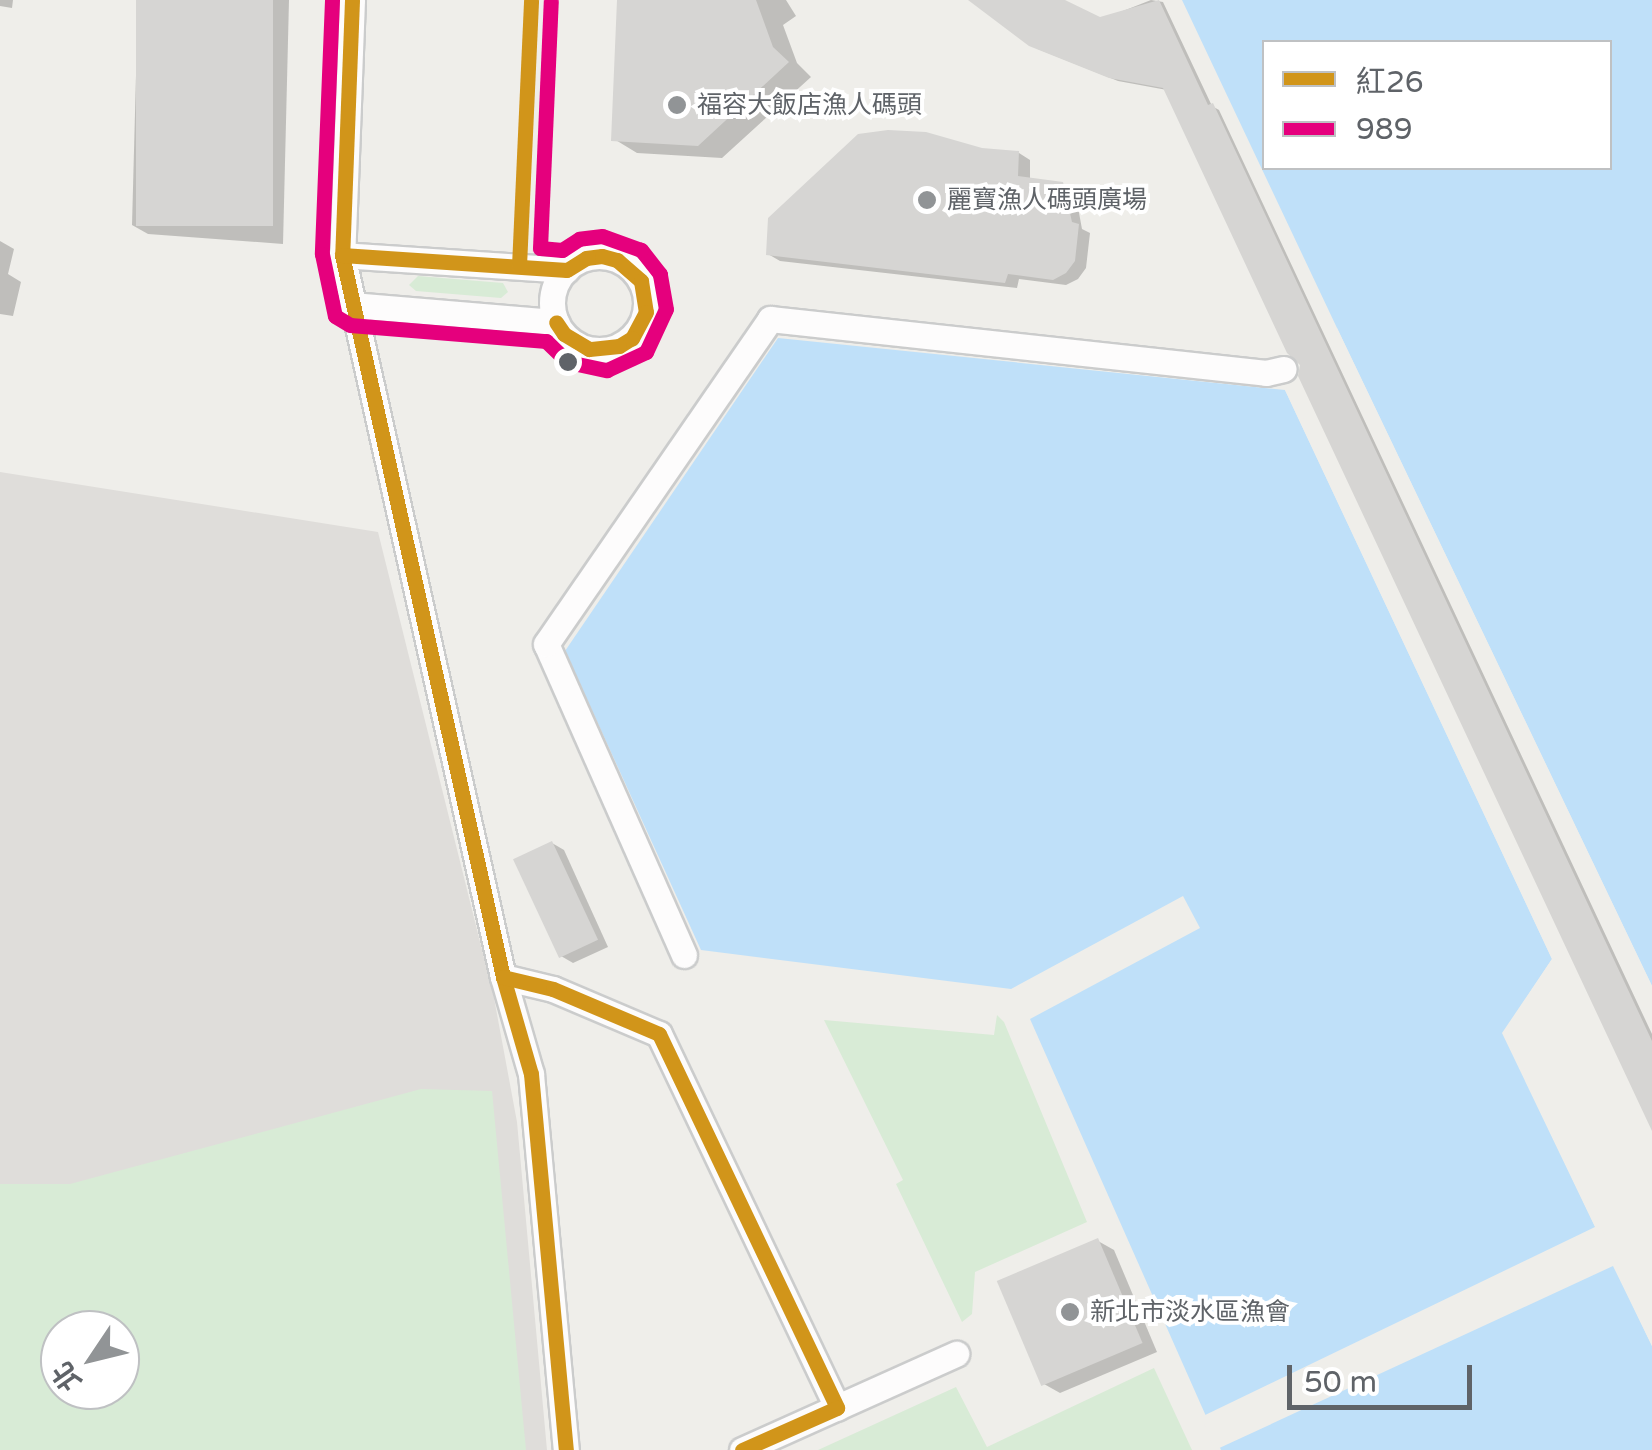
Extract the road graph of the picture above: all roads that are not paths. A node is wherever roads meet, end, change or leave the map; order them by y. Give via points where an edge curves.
1 (352, 0) edge
2 (342, 255) junction
3 (567, 270) junction
4 (352, 305) junction
5 (556, 322) junction
6 (1284, 368) dead end
7 (684, 954) dead end
8 (503, 977) junction
9 (956, 1354) dead end
10 (838, 1408) junction
11 (566, 1450) edge
12 (742, 1450) edge

1 - 2 street
2 - 3 street
2 - 4 street
3 - 5 street via 554,290
3 - 5 street via 586,258 618,260 641,281 646,312 632,338 604,350 576,344
4 - 5 street
4 - 8 street
6 - 7 street via 1266,373 770,319 546,644
8 - 10 street via 554,989 658,1034
8 - 11 street via 530,1074
9 - 10 street
10 - 12 street

